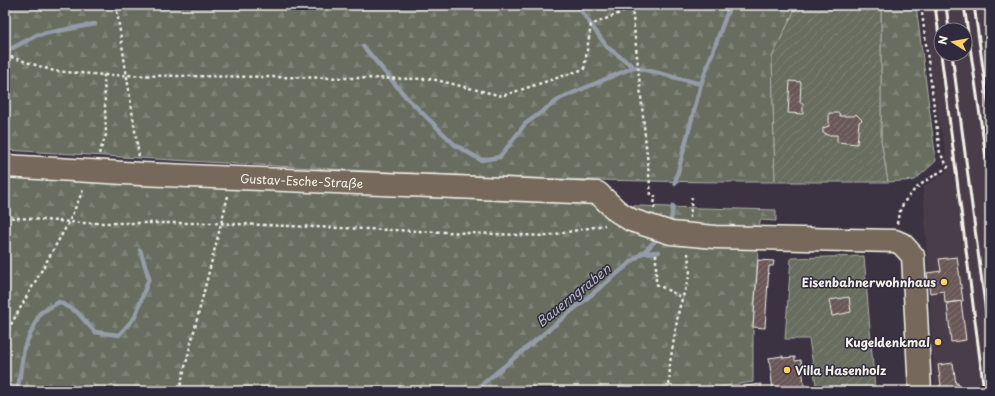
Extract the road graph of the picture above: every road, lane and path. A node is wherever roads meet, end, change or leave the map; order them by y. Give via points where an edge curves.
1 (116, 5) edge
2 (921, 5) edge
3 (632, 6) edge
4 (5, 55) edge
5 (104, 75) junction
6 (127, 75) junction
7 (5, 166) edge
8 (92, 171) junction
9 (141, 174) junction
10 (232, 178) junction
11 (651, 195) dead end
12 (655, 195) dead end
13 (692, 196) dead end
14 (5, 217) edge
15 (631, 220) junction
16 (69, 222) junction
17 (222, 223) junction
18 (672, 233) junction
19 (895, 241) junction
20 (656, 254) dead end
21 (683, 298) junction
22 (5, 335) edge
23 (179, 391) edge
24 (669, 391) edge
25 (920, 391) edge

1 - 6 path
2 - 19 path via 940,153 948,167 915,187 898,212
3 - 6 path via 591,25 584,69 502,96 432,79
3 - 11 path
4 - 5 path via 54,71
5 - 6 path
5 - 8 path via 106,135
6 - 9 path
7 - 8 main road, Gustav-Esche-Straße
8 - 9 main road, Gustav-Esche-Straße
8 - 16 path
9 - 10 main road, Gustav-Esche-Straße
10 - 15 main road, Gustav-Esche-Straße via 598,193
10 - 17 path
12 - 15 path via 653,210 640,219
13 - 18 path
14 - 16 path
15 - 17 path via 546,236
15 - 18 main road
16 - 17 path
16 - 22 path
17 - 23 path
18 - 19 main road
18 - 21 path via 690,274
19 - 25 main road via 902,244 913,256
20 - 21 path via 656,284
21 - 24 path via 670,364

